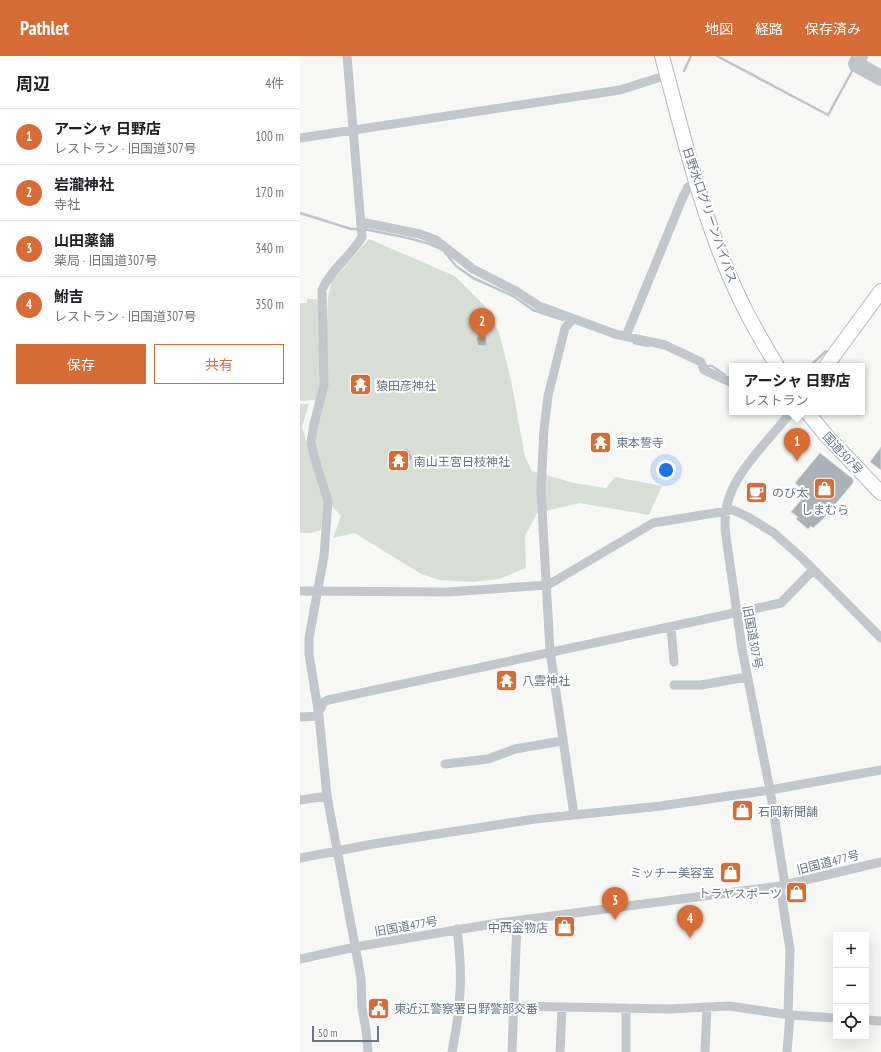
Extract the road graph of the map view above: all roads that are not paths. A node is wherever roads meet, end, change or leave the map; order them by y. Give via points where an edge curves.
1 (347, 56) edge
2 (662, 56) edge
3 (658, 78) dead end
4 (353, 131) junction
5 (300, 138) edge
6 (697, 182) junction
7 (361, 223) junction
8 (881, 291) edge
9 (573, 319) junction
10 (626, 336) junction
11 (775, 363) edge
12 (828, 363) edge
13 (729, 382) edge
14 (788, 415) edge
15 (809, 415) edge
16 (881, 493) edge
17 (726, 510) junction
18 (813, 570) junction
19 (548, 585) junction
20 (300, 591) edge
21 (318, 592) junction
22 (736, 614) junction
23 (671, 627) junction
24 (881, 638) edge
25 (550, 651) junction
26 (305, 654) edge
27 (674, 662) dead end
28 (747, 677) junction
29 (674, 685) dead end
30 (318, 714) junction
31 (300, 717) edge
32 (562, 741) junction
33 (445, 764) dead end
34 (881, 770) edge
35 (770, 790) junction
36 (327, 796) junction
37 (300, 800) edge
38 (574, 815) junction
39 (336, 850) junction
40 (300, 858) edge
41 (881, 862) edge
42 (783, 886) junction
43 (516, 921) junction
44 (458, 929) junction
45 (355, 947) junction
46 (300, 959) edge
47 (513, 1006) junction
48 (562, 1007) junction
49 (707, 1007) junction
50 (626, 1008) junction
51 (789, 1015) junction
52 (833, 1018) edge
53 (869, 1020) edge
54 (881, 1021) edge
55 (368, 1052) edge
56 (452, 1052) edge
57 (512, 1052) edge
58 (560, 1052) edge
59 (626, 1052) edge
60 (705, 1052) edge
61 (787, 1052) edge

1 - 4 street
2 - 6 highway, 日野水口グリーンバイパス
3 - 4 street via 620,90
4 - 5 street
4 - 7 street
6 - 10 street via 688,187 682,199
6 - 11 highway, 日野水口グリーンバイパス via 724,263 756,332
7 - 9 street via 420,234 436,240 482,275 516,291 539,306
7 - 21 street via 362,235 356,248 327,279 322,290 324,385 311,442 328,502
8 - 12 highway
9 - 10 street
9 - 19 street via 565,328 561,342 548,396 544,429 541,491
10 - 13 street via 665,344 712,374
14 - 17 street, 旧国道307号 via 738,478 732,488
15 - 16 highway, 国道307号
17 - 18 street via 733,510 748,517 774,533
17 - 19 street via 653,523
17 - 22 street, 旧国道307号 via 726,538
18 - 22 street via 781,603
18 - 24 street
19 - 21 street via 448,592
19 - 25 street
20 - 21 street
21 - 26 street
22 - 23 street
22 - 28 street, 旧国道307号
23 - 25 street
23 - 27 street
25 - 30 street via 328,700 324,702
25 - 32 street
26 - 30 street
28 - 29 street via 701,685
28 - 35 street, 旧国道307号
30 - 31 street
30 - 36 street
32 - 33 street via 515,749 488,758
32 - 38 street
34 - 35 street
35 - 38 street via 661,806
35 - 42 street, 旧国道307号
36 - 37 street
36 - 39 street
38 - 39 street
39 - 40 street
39 - 45 street
41 - 42 street, 旧国道477号
42 - 43 street
42 - 51 street, 旧国道307号 via 790,950
43 - 44 street, 旧国道477号
43 - 47 street
44 - 45 street, 旧国道477号
44 - 56 street via 462,980
45 - 46 street, 旧国道477号
45 - 55 street via 361,978
47 - 48 street
47 - 57 street
48 - 50 street
48 - 58 street
49 - 50 street
49 - 51 street via 729,1006
49 - 60 street
50 - 59 street
51 - 52 street
51 - 61 street, 旧国道307号
53 - 54 street

